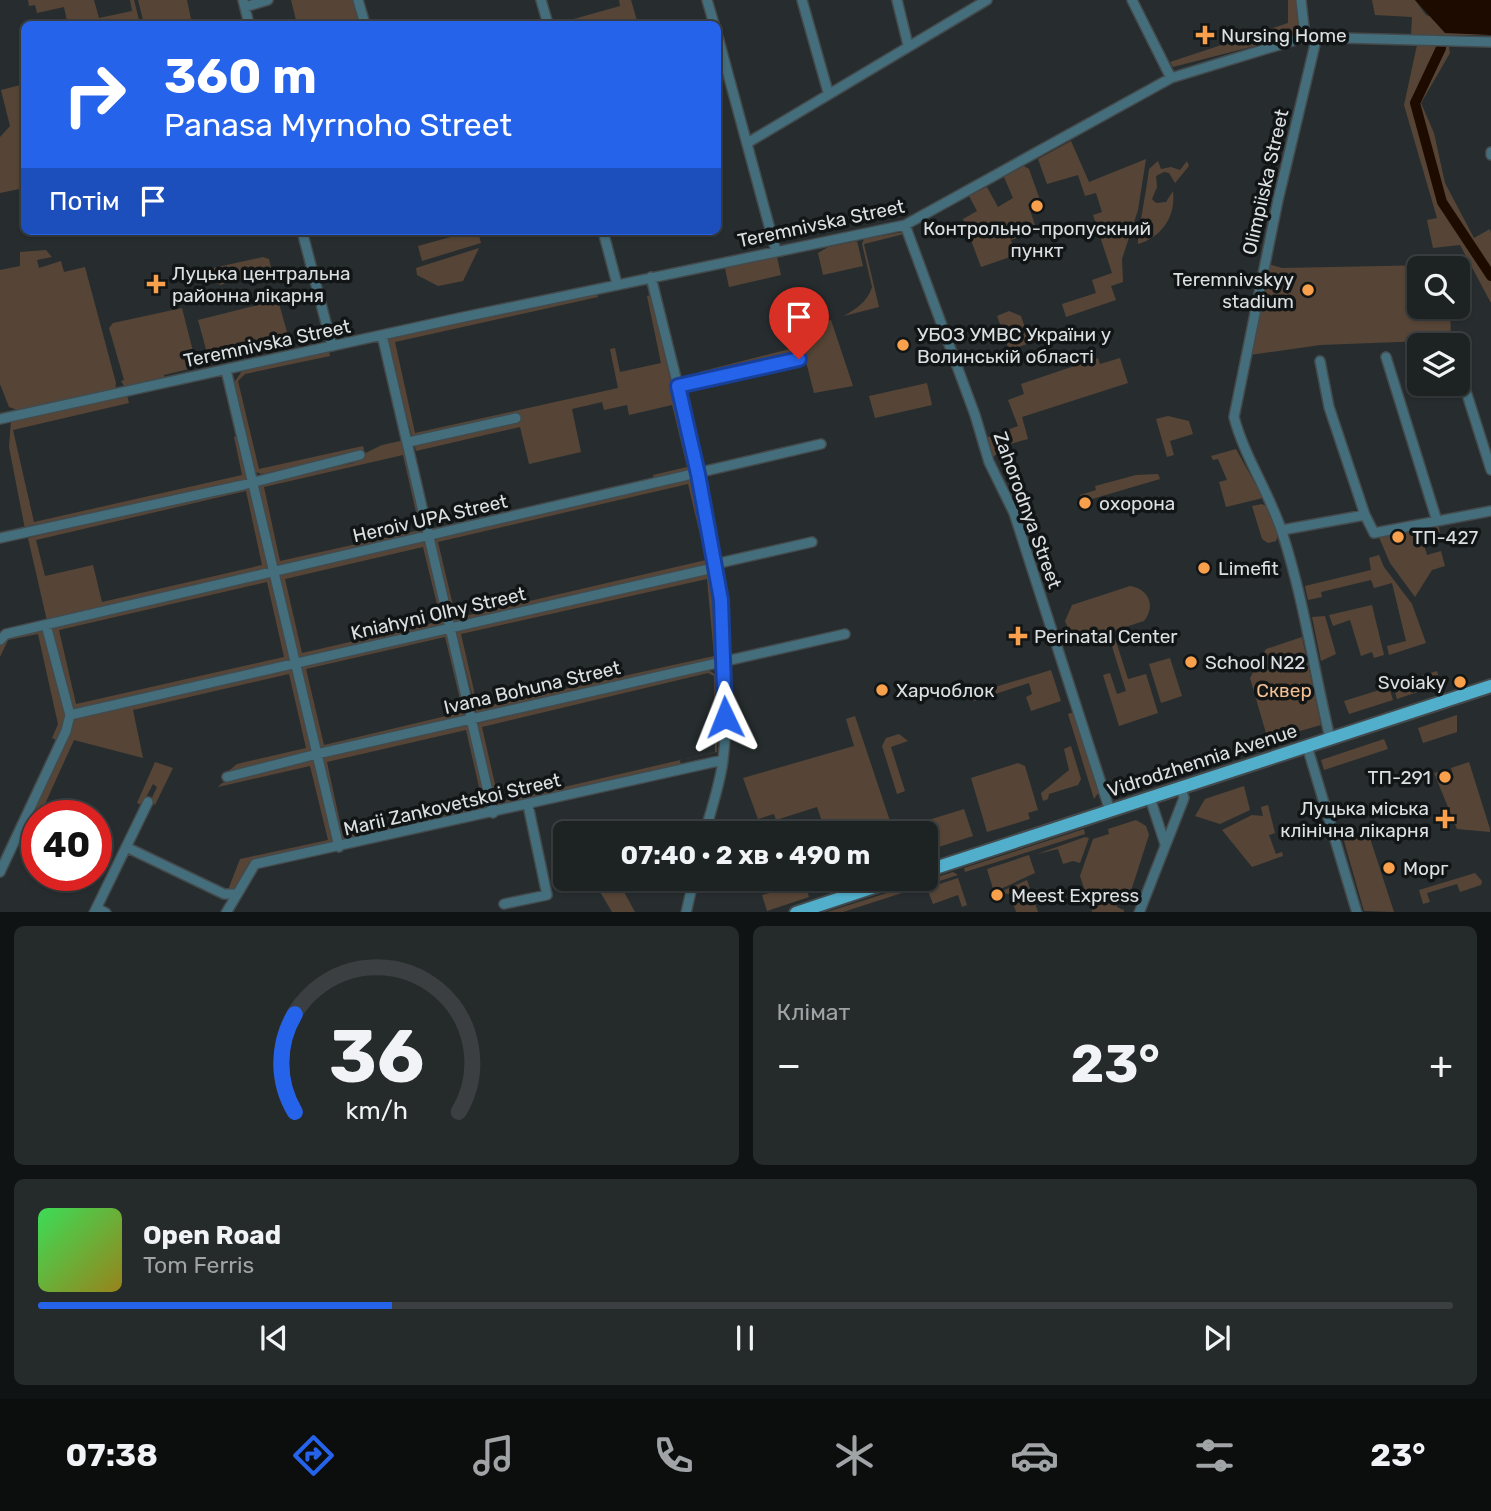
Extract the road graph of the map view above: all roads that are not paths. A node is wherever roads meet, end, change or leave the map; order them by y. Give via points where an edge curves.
1 (268, 0) edge
2 (358, 0) edge
3 (541, 0) edge
4 (706, 0) edge
5 (802, 0) edge
6 (897, 0) edge
7 (987, 0) edge
8 (1132, 0) edge
9 (1301, 0) edge
10 (244, 3) edge
11 (248, 21) edge
12 (364, 21) edge
13 (547, 21) edge
14 (713, 21) edge
15 (1317, 36) junction
16 (1304, 37) junction
17 (1491, 42) edge
18 (908, 45) junction
19 (721, 47) edge
20 (1171, 78) junction
21 (828, 92) junction
22 (749, 142) junction
23 (905, 225) junction
24 (303, 235) edge
25 (604, 235) edge
26 (776, 251) junction
27 (651, 277) junction
28 (617, 284) junction
29 (382, 335) junction
30 (331, 346) junction
31 (1386, 357) dead end
32 (799, 359) dead end
33 (1320, 361) dead end
34 (226, 370) junction
35 (678, 386) junction
36 (1468, 396) edge
37 (516, 418) dead end
38 (3, 419) edge
39 (409, 442) junction
40 (821, 444) dead end
41 (360, 455) dead end
42 (1491, 470) edge
43 (698, 474) junction
44 (253, 481) junction
45 (1491, 512) edge
46 (1365, 514) junction
47 (1437, 521) junction
48 (1282, 530) junction
49 (428, 537) junction
50 (0, 538) edge
51 (812, 542) dead end
52 (715, 564) junction
53 (274, 571) junction
54 (46, 625) junction
55 (450, 627) junction
56 (845, 634) dead end
57 (0, 640) edge
58 (724, 662) junction
59 (294, 664) junction
60 (1491, 686) edge
61 (70, 715) junction
62 (472, 719) junction
63 (1330, 738) junction
64 (1307, 746) junction
65 (317, 754) junction
66 (722, 764) junction
67 (227, 778) dead end
68 (1181, 788) junction
69 (1150, 798) junction
70 (148, 802) dead end
71 (528, 805) junction
72 (1110, 811) junction
73 (493, 813) junction
74 (708, 821) edge
75 (1165, 844) junction
76 (126, 847) junction
77 (339, 847) junction
78 (938, 867) edge
79 (0, 872) edge
80 (691, 891) edge
81 (861, 891) edge
82 (236, 894) junction
83 (504, 904) dead end
84 (99, 911) edge
85 (226, 912) edge
86 (686, 912) edge
87 (796, 912) edge
88 (1139, 912) edge
89 (1357, 912) edge

1 - 10 street
2 - 12 street
3 - 13 street
4 - 14 street
5 - 21 street
6 - 18 street
7 - 18 street
8 - 20 street
9 - 16 street
10 - 11 street
15 - 16 street, Teremnivska Street
15 - 17 street, Teremnivska Street
15 - 48 street, Olimpiiska Street via 1234,417 1241,446
16 - 20 street, Teremnivska Street
18 - 21 street
19 - 22 street
20 - 23 street, Teremnivska Street
21 - 22 street
22 - 26 street
23 - 26 street, Teremnivska Street
23 - 72 street, Zahorodnya Street via 989,462 1014,513
24 - 30 street
25 - 28 street
26 - 27 street, Teremnivska Street
27 - 28 street, Teremnivska Street
27 - 35 street
28 - 29 street, Teremnivska Street
29 - 30 street, Teremnivska Street
29 - 39 street
30 - 34 street, Teremnivska Street
31 - 47 street
32 - 35 street
33 - 46 street via 1329,407
34 - 38 street, Teremnivska Street
34 - 44 street
35 - 43 street
36 - 42 street
37 - 39 street
39 - 49 street
40 - 43 street, Heroiv UPA Street
41 - 44 street
43 - 49 street, Heroiv UPA Street
43 - 52 street
44 - 50 street
44 - 53 street
45 - 47 street
46 - 47 street via 1374,533
46 - 48 street
48 - 63 street, Olimpiiska Street
49 - 53 street, Heroiv UPA Street
49 - 55 street
51 - 52 street, Kniahyni Olhy Street
52 - 55 street, Kniahyni Olhy Street
52 - 58 street
53 - 54 street, Heroiv UPA Street
53 - 59 street
54 - 57 street, Heroiv UPA Street via 6,634
54 - 61 street
55 - 59 street, Kniahyni Olhy Street
55 - 62 street
56 - 58 street, Ivana Bohuna Street
58 - 62 street, Ivana Bohuna Street
58 - 66 street
59 - 61 street, Kniahyni Olhy Street
59 - 65 street
60 - 63 main road, Vidrodzhennia Avenue
61 - 79 street
62 - 65 street, Ivana Bohuna Street
62 - 73 street
63 - 64 main road, Vidrodzhennia Avenue
64 - 68 main road, Vidrodzhennia Avenue
64 - 89 street
65 - 67 street, Ivana Bohuna Street
65 - 77 street
66 - 71 street, Marii Zankovetskoi Street
66 - 74 street
68 - 69 main road, Vidrodzhennia Avenue
68 - 75 street via 1184,799
69 - 72 main road, Vidrodzhennia Avenue
69 - 75 street
70 - 76 street
71 - 73 street, Marii Zankovetskoi Street
71 - 83 street via 547,895
72 - 78 main road, Vidrodzhennia Avenue
73 - 77 street, Marii Zankovetskoi Street
75 - 88 street
76 - 82 street via 224,894
76 - 84 street
77 - 82 street, Marii Zankovetskoi Street via 255,864
80 - 86 street
81 - 87 main road
82 - 85 street, Marii Zankovetskoi Street

